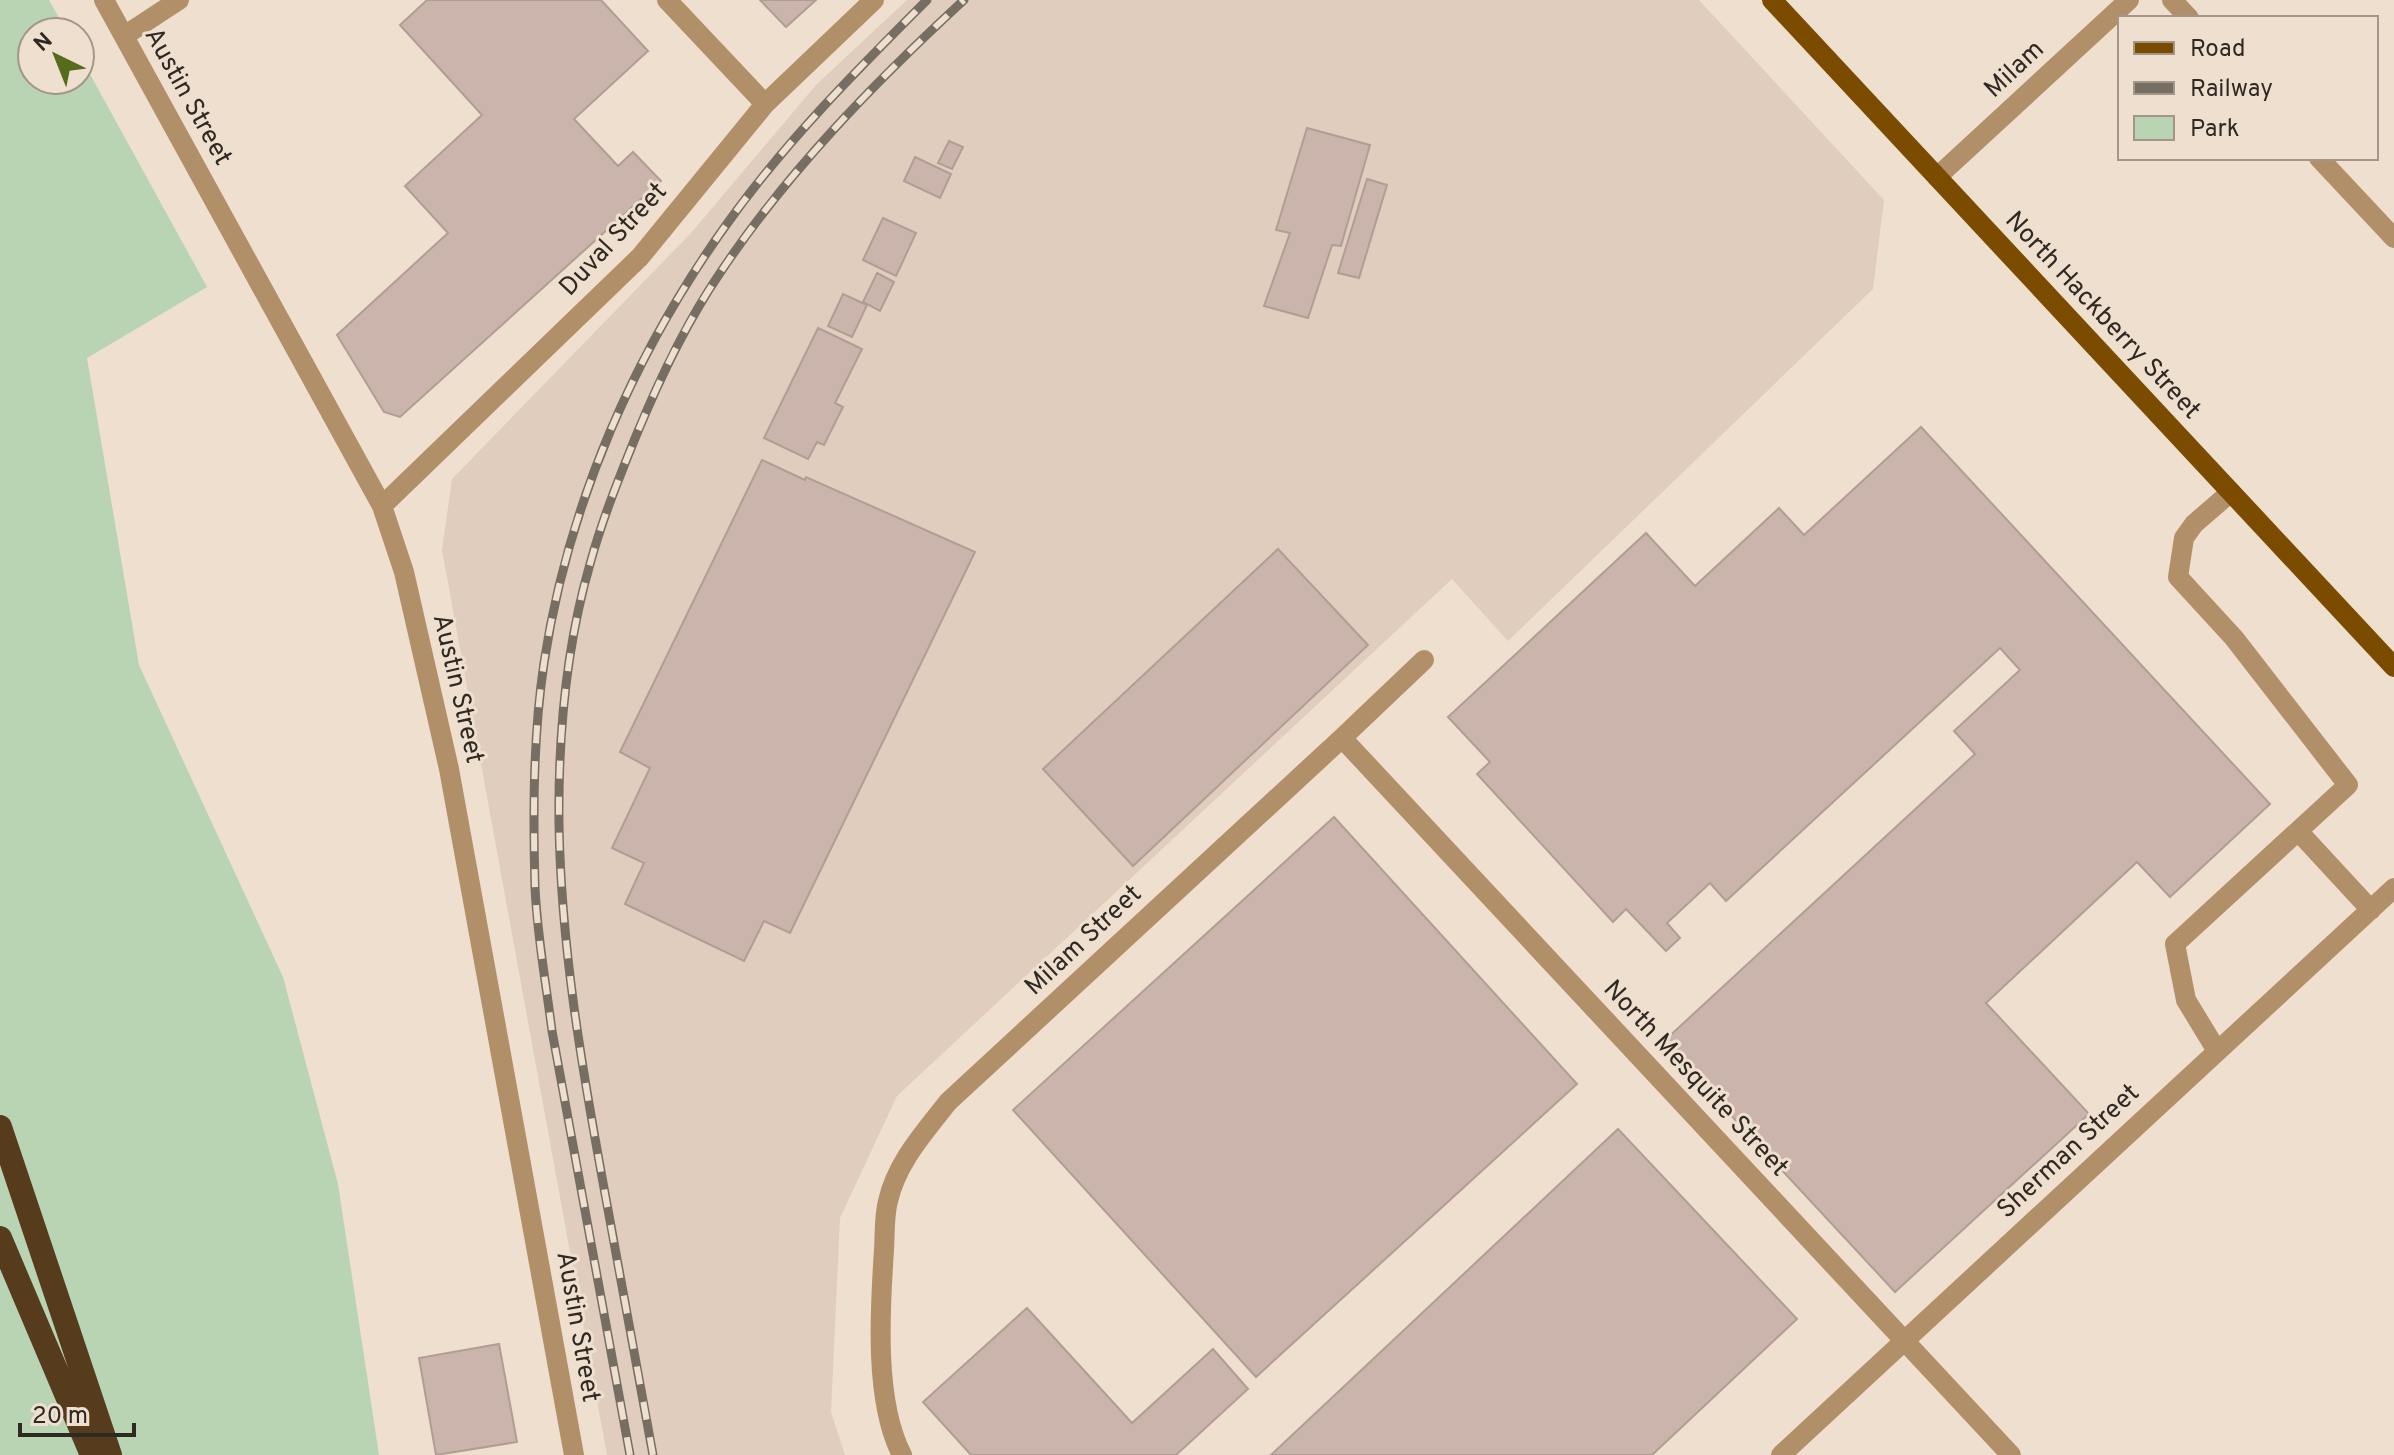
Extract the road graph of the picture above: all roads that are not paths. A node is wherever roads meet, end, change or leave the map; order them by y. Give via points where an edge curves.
1 (104, 0) edge
2 (179, 0) edge
3 (667, 0) edge
4 (874, 0) edge
5 (1772, 0) edge
6 (2129, 0) edge
7 (2172, 0) edge
8 (2187, 16) edge
9 (124, 36) junction
10 (765, 104) junction
11 (2321, 160) edge
12 (1937, 177) junction
13 (2394, 238) edge
14 (2231, 492) junction
15 (382, 506) junction
16 (1424, 660) dead end
17 (2394, 667) edge
18 (1342, 738) junction
19 (2298, 831) junction
20 (2394, 888) edge
21 (2371, 910) junction
22 (2217, 1051) junction
23 (0, 1127) edge
24 (0, 1238) edge
25 (1904, 1341) junction
26 (92, 1455) edge
27 (110, 1455) edge
28 (574, 1455) edge
29 (902, 1455) edge
30 (1781, 1455) edge
31 (2011, 1455) edge

1 - 9 street, Austin Street
2 - 9 street
3 - 10 street
4 - 10 street, Duval Street
5 - 12 main road, North Hackberry Street
6 - 12 street, Milam
7 - 8 street
9 - 15 street, Austin Street
10 - 15 street, Duval Street via 640,257
11 - 13 street
12 - 14 main road, North Hackberry Street
14 - 17 main road, North Hackberry Street
14 - 19 street via 2184,538 2178,577 2234,638 2348,785
15 - 28 street, Austin Street via 404,572 449,769
16 - 18 street, Milam Street
18 - 25 street, North Mesquite Street
18 - 29 street, Milam Street via 948,1102 905,1157 888,1202 881,1291 881,1375
19 - 21 street
19 - 22 street via 2175,944 2186,1000
20 - 21 street, Sherman Street
21 - 22 street, Sherman Street
22 - 25 street, Sherman Street
23 - 27 highway
24 - 26 highway
25 - 30 street, Sherman Street
25 - 31 street, North Mesquite Street

